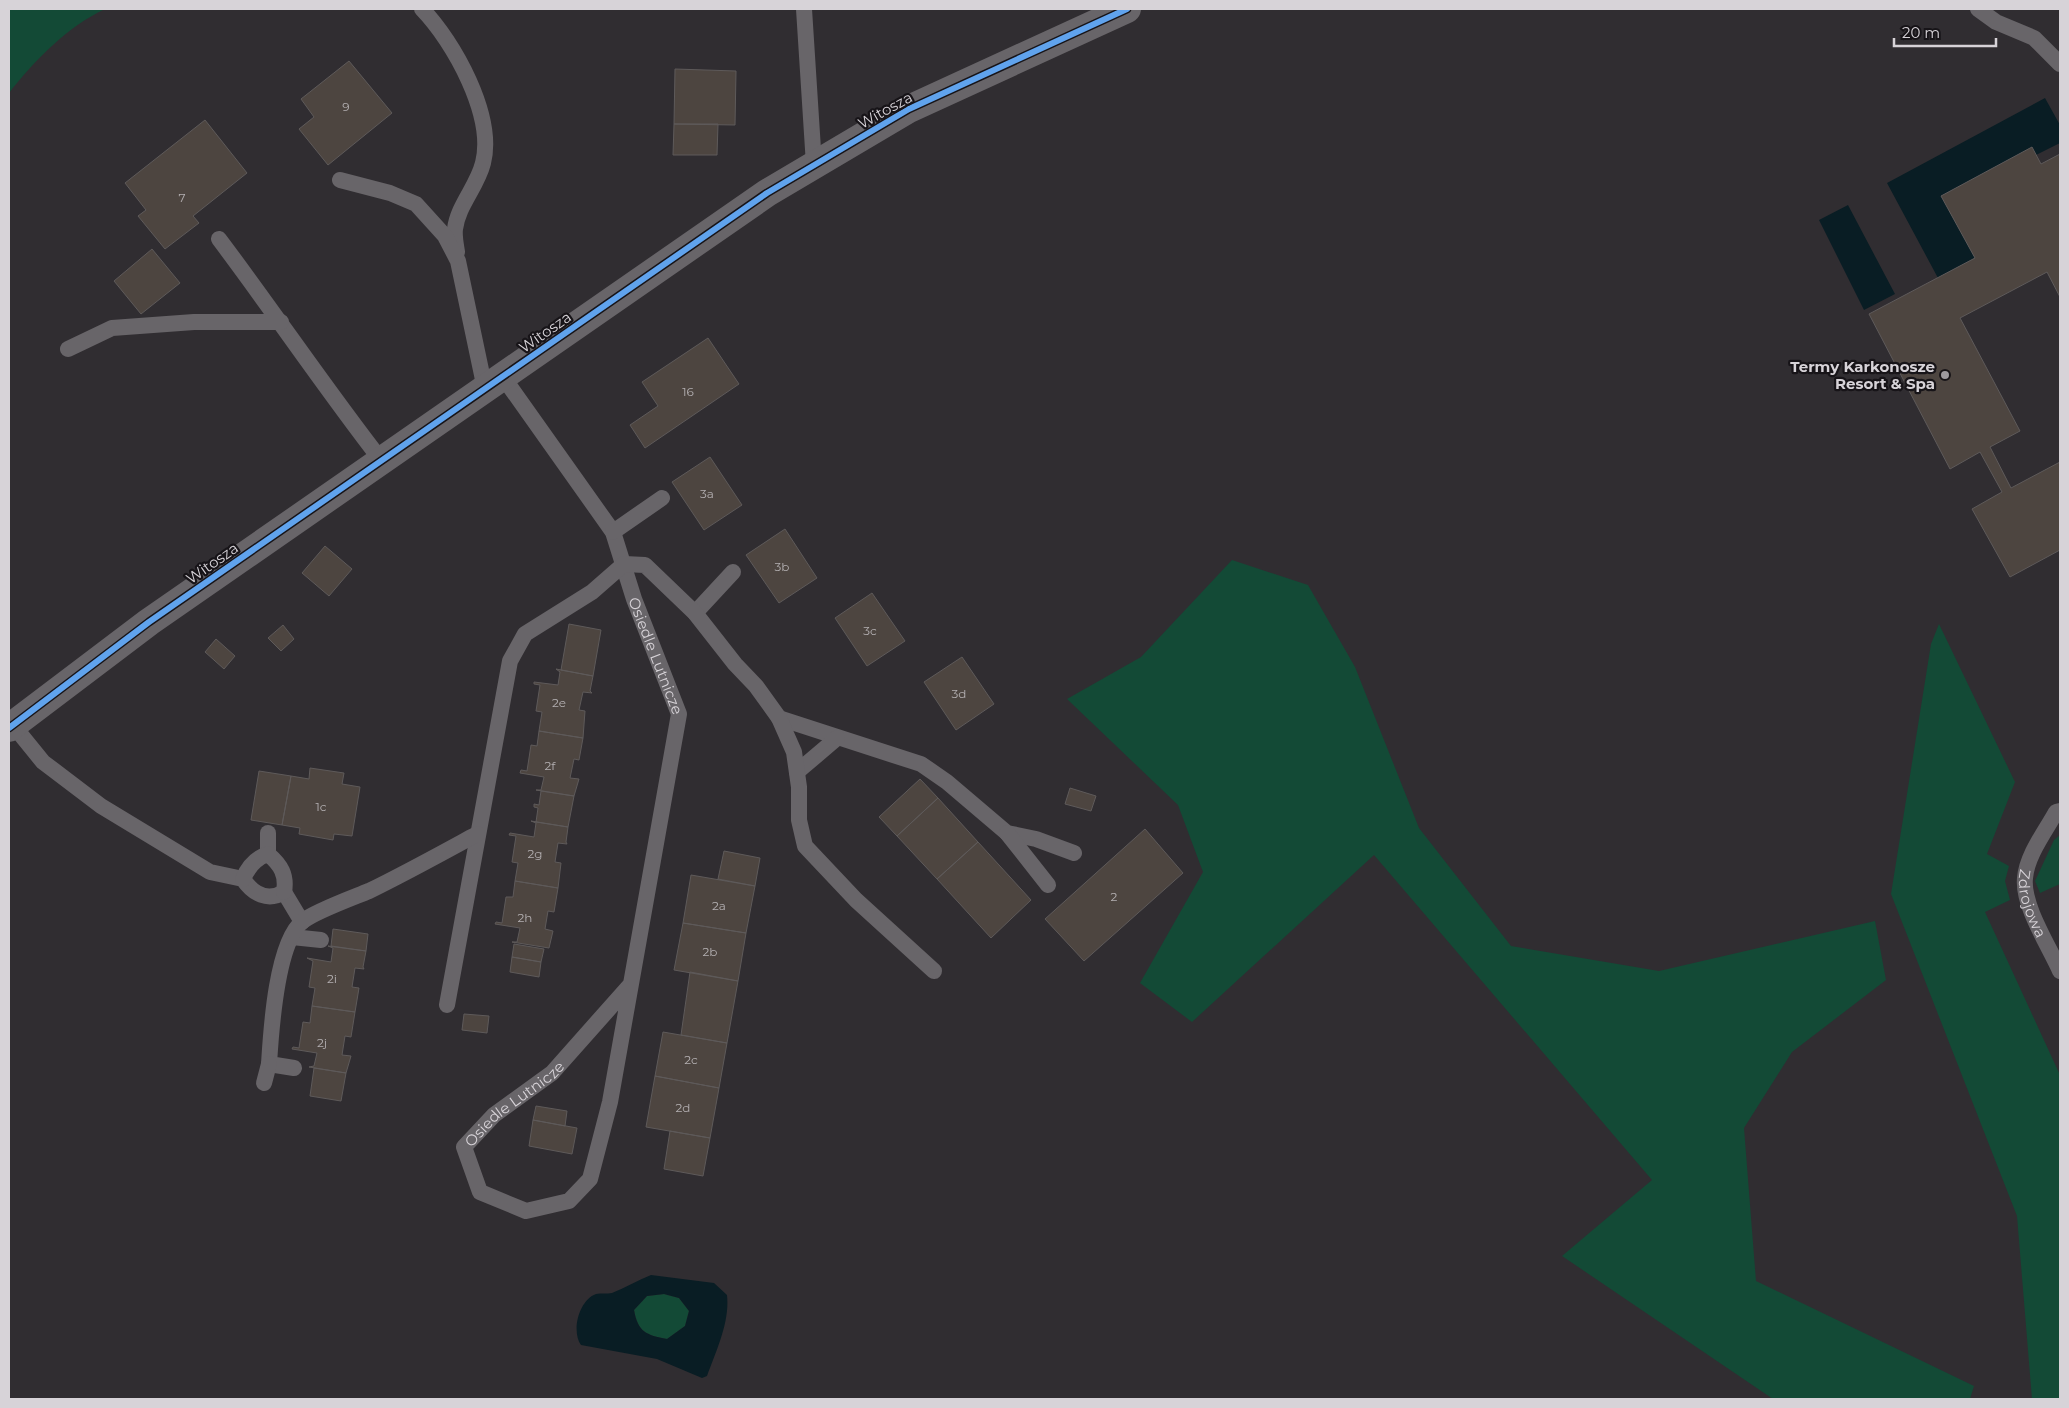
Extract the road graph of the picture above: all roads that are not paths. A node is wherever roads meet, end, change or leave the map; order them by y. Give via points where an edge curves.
1 (422, 9) edge
2 (804, 9) edge
3 (1127, 9) edge
4 (1978, 9) edge
5 (2060, 64) edge
6 (814, 165) junction
7 (340, 180) dead end
8 (219, 239) dead end
9 (458, 261) junction
10 (280, 322) junction
11 (68, 349) dead end
12 (494, 383) junction
13 (381, 460) junction
14 (662, 498) dead end
15 (613, 532) junction
16 (624, 564) junction
17 (733, 572) dead end
18 (695, 613) junction
19 (779, 718) junction
20 (11, 726) edge
21 (837, 738) junction
22 (797, 772) junction
23 (2060, 811) edge
24 (268, 833) dead end
25 (1007, 833) junction
26 (478, 834) junction
27 (1074, 853) dead end
28 (268, 854) junction
29 (243, 879) junction
30 (1048, 886) dead end
31 (284, 892) junction
32 (302, 922) junction
33 (292, 937) junction
34 (321, 940) dead end
35 (934, 971) dead end
36 (2060, 971) edge
37 (631, 984) junction
38 (447, 1005) dead end
39 (269, 1064) junction
40 (294, 1068) dead end
41 (264, 1083) dead end

1 - 9 lane via 441,31 462,69 479,108 484,132 484,162 474,189 460,210 455,230
2 - 6 lane
3 - 6 street, Witosza via 909,109
4 - 5 lane via 1996,22 2034,38
6 - 12 street, Witosza via 766,194
7 - 9 lane via 390,193 416,204 445,236
8 - 10 lane
9 - 12 lane
10 - 11 lane via 194,322 112,328
10 - 13 lane
12 - 13 street, Witosza
12 - 15 lane, Osiedle Lutnicze
13 - 20 street, Witosza via 149,622
14 - 15 lane
15 - 16 lane, Osiedle Lutnicze
16 - 18 lane via 645,565
16 - 26 lane via 592,592 525,634 510,661
16 - 37 lane, Osiedle Lutnicze via 678,714
17 - 18 lane
18 - 19 lane
19 - 21 lane
19 - 22 lane via 794,752
20 - 29 lane via 43,762 101,806 210,872
21 - 22 lane
21 - 25 lane via 921,764 948,782
22 - 35 lane via 799,820 805,846 856,900
23 - 36 lane, Zdrojowa via 2056,812 2033,852 2025,878 2026,897
24 - 28 lane
25 - 27 lane via 1036,839
25 - 30 lane
26 - 32 lane via 396,878
26 - 38 lane
28 - 29 lane via 246,870
28 - 31 lane via 279,863 284,875
29 - 31 lane via 249,888 267,898
31 - 32 lane
32 - 33 lane
33 - 34 lane
33 - 39 lane via 282,963 272,1016
37 - 37 lane, Osiedle Lutnicze via 610,1102 590,1179 569,1202 526,1211 480,1192 464,1148 494,1115 552,1073
39 - 40 lane
39 - 41 lane

